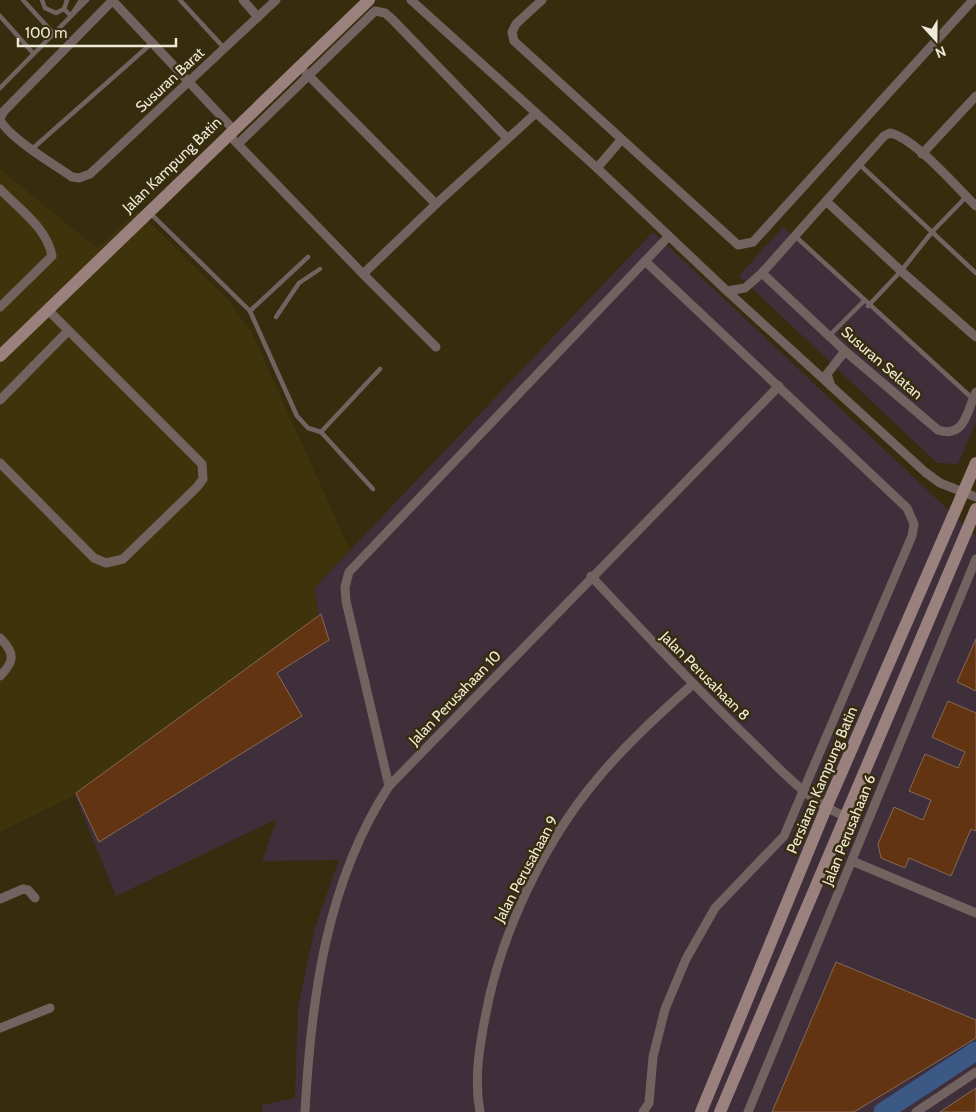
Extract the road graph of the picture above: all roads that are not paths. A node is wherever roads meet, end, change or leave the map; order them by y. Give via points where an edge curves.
1 (23, 0) edge
2 (42, 0) edge
3 (67, 0) edge
4 (81, 0) edge
5 (87, 0) edge
6 (113, 0) edge
7 (180, 0) edge
8 (243, 0) edge
9 (276, 0) edge
10 (369, 0) edge
11 (411, 0) edge
12 (542, 0) edge
13 (973, 0) edge
14 (64, 9) junction
15 (0, 16) edge
16 (71, 16) junction
17 (258, 17) junction
18 (53, 33) junction
19 (153, 42) junction
20 (224, 49) junction
21 (34, 53) junction
22 (305, 72) junction
23 (188, 82) junction
24 (0, 88) edge
25 (976, 96) edge
26 (536, 113) junction
27 (1, 121) edge
28 (231, 132) junction
29 (507, 138) junction
30 (621, 140) junction
31 (238, 144) junction
32 (32, 149) junction
33 (922, 154) junction
34 (859, 164) junction
35 (597, 168) junction
36 (0, 189) edge
37 (966, 197) junction
38 (826, 201) junction
39 (436, 204) junction
40 (976, 206) edge
41 (148, 211) junction
42 (932, 232) junction
43 (794, 236) junction
44 (668, 237) junction
45 (308, 257) dead end
46 (645, 261) junction
47 (320, 269) dead end
48 (901, 271) junction
49 (292, 272) junction
50 (762, 273) junction
51 (976, 273) edge
52 (363, 274) junction
53 (299, 284) junction
54 (727, 291) junction
55 (864, 302) junction
56 (0, 306) edge
57 (868, 306) junction
58 (48, 310) junction
59 (250, 311) junction
60 (276, 317) dead end
61 (68, 331) junction
62 (829, 336) junction
63 (976, 337) edge
64 (436, 348) dead end
65 (845, 351) junction
66 (0, 356) edge
67 (380, 369) dead end
68 (778, 386) junction
69 (831, 386) junction
70 (974, 396) edge
71 (0, 400) edge
72 (321, 432) junction
73 (0, 463) edge
74 (976, 463) edge
75 (373, 489) dead end
76 (970, 494) edge
77 (976, 509) edge
78 (976, 559) edge
79 (591, 576) junction
80 (0, 638) edge
81 (0, 676) edge
82 (692, 685) junction
83 (389, 786) junction
84 (803, 791) junction
85 (826, 808) junction
86 (844, 816) junction
87 (852, 861) junction
88 (35, 898) dead end
89 (0, 899) edge
90 (976, 913) edge
91 (50, 1008) dead end
92 (0, 1028) edge
93 (976, 1072) edge
94 (305, 1112) edge
95 (480, 1112) edge
96 (643, 1112) edge
97 (701, 1112) edge
98 (720, 1112) edge
99 (748, 1112) edge
100 (916, 1112) edge

1 - 18 lane
2 - 14 lane via 52,13
3 - 14 lane
4 - 16 lane
5 - 16 lane
6 - 19 street
6 - 27 street via 4,111
7 - 20 lane
8 - 17 street
9 - 17 street, Susuran Barat
10 - 22 street, Jalan Kampung Batin
11 - 26 street
12 - 30 street via 516,24 512,32 514,41
13 - 30 street via 747,245 738,245
14 - 16 lane
15 - 21 lane
16 - 18 lane
17 - 20 street, Susuran Barat
18 - 21 lane
19 - 23 street
19 - 32 lane
20 - 23 street, Susuran Barat
21 - 24 lane
22 - 28 street, Jalan Kampung Batin
22 - 29 street via 375,11 385,13
22 - 31 street
22 - 39 street
23 - 28 street
23 - 32 street, Susuran Barat via 90,174 72,177
25 - 33 street
26 - 29 street
26 - 35 street
27 - 32 street
28 - 31 street
28 - 41 street, Jalan Kampung Batin
29 - 39 street
30 - 35 street
31 - 52 street
33 - 34 street via 898,134 890,133
33 - 37 street
34 - 38 street
34 - 42 lane
35 - 44 street
36 - 56 street via 45,235 52,256
37 - 40 street
37 - 42 lane
38 - 43 street
38 - 48 street
39 - 52 street
41 - 58 street, Jalan Kampung Batin
41 - 59 lane
42 - 48 lane
42 - 51 lane
43 - 50 street
43 - 55 lane
44 - 46 street
44 - 54 street
45 - 49 lane
46 - 68 street
46 - 83 street via 350,572 345,587 346,601
47 - 53 lane
48 - 57 lane
48 - 63 street
49 - 53 lane
49 - 59 lane
50 - 54 street via 746,288
50 - 62 street, Susuran Selatan
52 - 64 street
53 - 60 lane
54 - 69 street
55 - 57 lane
55 - 62 lane
57 - 70 lane
58 - 61 street
58 - 66 street, Jalan Kampung Batin
59 - 72 lane via 296,416 308,428
61 - 71 street
61 - 73 street via 202,464 203,479 123,559 106,563 94,558
62 - 65 street, Susuran Selatan
65 - 69 street via 827,374
65 - 70 street, Susuran Selatan via 938,430 948,433 960,428
67 - 72 lane
68 - 79 street, Jalan Perusahaan 10
68 - 84 street via 907,508 914,524 912,536
69 - 76 street via 925,472 940,483
72 - 75 lane
74 - 76 street, Persiaran Kampung Batin
76 - 85 street, Persiaran Kampung Batin
77 - 86 street
78 - 87 street, Jalan Perusahaan 6
79 - 82 street, Jalan Perusahaan 8
79 - 83 street, Jalan Perusahaan 10
80 - 81 street via 12,656 10,666
82 - 84 street, Jalan Perusahaan 8
82 - 95 street, Jalan Perusahaan 9 via 650,722 598,778 564,825 509,929 491,984 479,1052
83 - 94 street, Jalan Perusahaan 10 via 371,814 350,860 319,970 309,1038
84 - 85 street, Jalan Perusahaan 8
84 - 96 street via 784,836 715,908 686,959 665,1010 653,1057 649,1103
85 - 86 street, Jalan Perusahaan 8
85 - 97 street, Persiaran Kampung Batin
86 - 98 street
87 - 90 street
87 - 99 street, Jalan Perusahaan 6
88 - 89 street via 28,890 22,889
91 - 92 street
93 - 100 street

